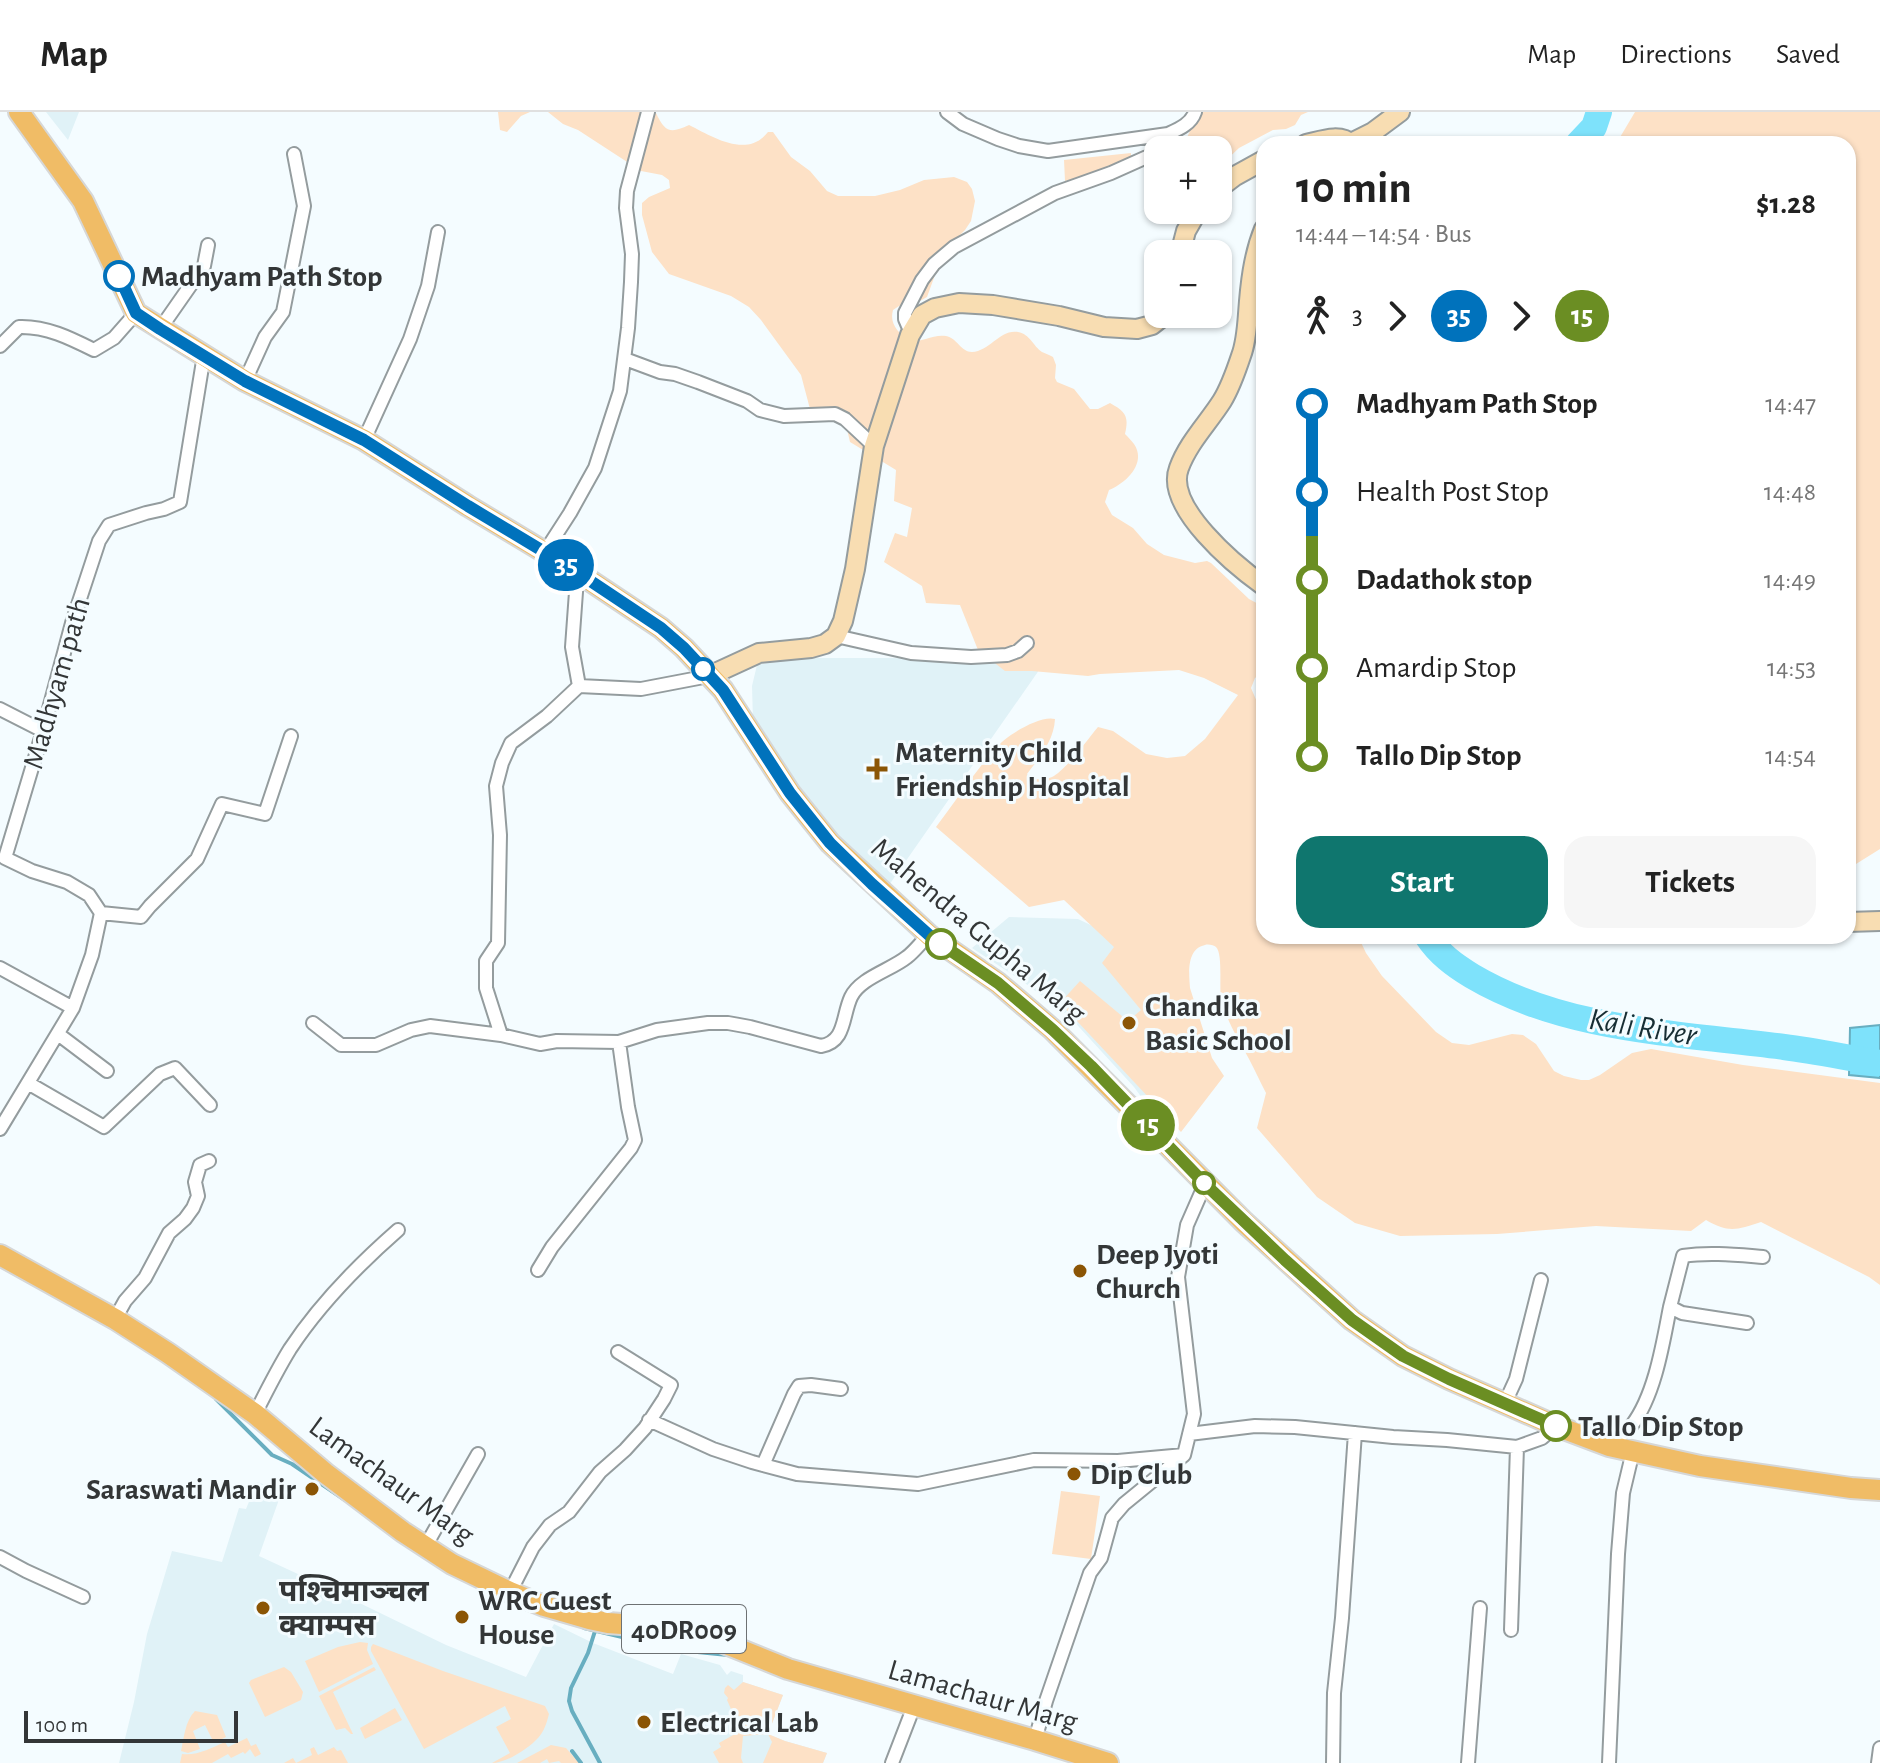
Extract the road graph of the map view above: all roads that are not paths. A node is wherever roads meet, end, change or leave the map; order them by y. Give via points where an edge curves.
1 (19, 112) edge
2 (648, 112) edge
3 (947, 112) edge
4 (1195, 112) edge
5 (1400, 112) edge
6 (1168, 134) junction
7 (1366, 136) edge
8 (294, 154) dead end
9 (1256, 164) edge
10 (1232, 178) edge
11 (438, 232) dead end
12 (208, 245) dead end
13 (1256, 253) edge
14 (136, 313) junction
15 (915, 326) junction
16 (1144, 328) edge
17 (160, 329) junction
18 (0, 346) edge
19 (204, 355) junction
20 (625, 359) junction
21 (245, 381) junction
22 (364, 440) junction
23 (874, 446) junction
24 (541, 550) junction
25 (571, 568) junction
26 (1256, 579) edge
27 (836, 636) junction
28 (1027, 643) dead end
29 (709, 676) junction
30 (579, 686) junction
31 (0, 709) edge
32 (43, 731) junction
33 (291, 736) dead end
34 (101, 913) junction
35 (1880, 921) edge
36 (1856, 922) edge
37 (929, 935) junction
38 (0, 968) edge
39 (73, 1008) junction
40 (313, 1023) dead end
41 (58, 1034) junction
42 (501, 1035) junction
43 (619, 1042) junction
44 (107, 1071) dead end
45 (28, 1083) junction
46 (210, 1105) dead end
47 (0, 1129) edge
48 (209, 1161) dead end
49 (1205, 1184) junction
50 (398, 1230) dead end
51 (0, 1255) edge
52 (1763, 1257) dead end
53 (538, 1270) dead end
54 (1541, 1280) dead end
55 (1670, 1307) junction
56 (115, 1319) junction
57 (1747, 1323) dead end
58 (618, 1352) dead end
59 (841, 1389) dead end
60 (1505, 1403) junction
61 (255, 1414) junction
62 (649, 1420) junction
63 (1556, 1426) junction
64 (1355, 1433) junction
65 (1189, 1434) junction
66 (1609, 1446) junction
67 (1517, 1447) junction
68 (1633, 1451) junction
69 (478, 1454) dead end
70 (1184, 1455) junction
71 (763, 1465) junction
72 (1880, 1490) edge
73 (425, 1547) junction
74 (0, 1557) edge
75 (510, 1592) junction
76 (83, 1597) dead end
77 (1480, 1608) dead end
78 (1511, 1630) dead end
79 (914, 1706) junction
80 (1035, 1740) junction
81 (1880, 1748) edge
82 (892, 1763) edge
83 (1108, 1763) edge
84 (1333, 1763) edge
85 (1468, 1763) edge
86 (1609, 1763) edge
87 (1878, 1763) edge

1 - 14 main road via 83,201
2 - 20 street via 627,191 632,254
3 - 6 street via 998,139 1048,151
4 - 6 street
5 - 7 main road
6 - 15 street via 1149,156 1055,193 954,247 934,264 907,308 908,326
8 - 21 street via 304,206 283,312
9 - 10 main road
11 - 22 street via 410,339
12 - 17 street via 204,266
13 - 26 main road via 1243,353 1222,401 1176,477 1181,499 1202,531
14 - 17 main road, Mahendra Gupha Marg
14 - 18 street via 114,338 94,350 33,327 19,327
15 - 16 main road via 935,308 959,303 1121,329
15 - 23 main road
17 - 19 main road, Mahendra Gupha Marg
19 - 21 main road, Mahendra Gupha Marg
19 - 32 street, Madhyam path via 180,502 109,525 99,541
20 - 23 street via 737,397 760,410 784,416 835,414
20 - 24 street via 595,468 550,544
21 - 22 main road, Mahendra Gupha Marg
22 - 24 main road, Mahendra Gupha Marg
23 - 27 main road via 855,569
24 - 25 main road, Mahendra Gupha Marg
25 - 29 main road, Mahendra Gupha Marg via 661,628
25 - 30 street via 576,592 572,647
27 - 28 street via 911,653 971,657 1007,655
27 - 29 main road via 811,648 759,653
29 - 30 street via 641,689
29 - 37 main road, Mahendra Gupha Marg via 830,843
30 - 42 street via 511,743 496,786 498,943 486,961 486,988
31 - 32 street
32 - 34 street, Madhyam path via 5,858 67,882 89,895
33 - 34 street via 265,814 222,804 197,859 141,917
34 - 39 street
35 - 36 main road
37 - 43 street via 907,957 858,987 831,1045 718,1023 657,1030
37 - 49 main road, Mahendra Gupha Marg via 1053,1030
38 - 39 street
39 - 41 street
40 - 42 street via 341,1045 376,1045 430,1026
41 - 44 street
41 - 45 street
42 - 43 street via 540,1044
43 - 53 street via 635,1140
45 - 46 street via 104,1127 160,1074 175,1068
45 - 47 street
48 - 56 street via 200,1165 193,1208 169,1233
49 - 60 main road, Mahendra Gupha Marg via 1352,1320 1403,1356
49 - 65 street via 1187,1225 1178,1277 1194,1414
50 - 61 street via 346,1280 292,1346
51 - 56 main road, Lamachaur Marg / 40DR009
52 - 55 street via 1683,1256
54 - 60 street
55 - 57 street
55 - 66 street via 1649,1394 1632,1425
56 - 61 main road, Lamachaur Marg / 40DR009
58 - 62 street via 671,1385
59 - 71 street via 799,1386
60 - 63 main road, Mahendra Gupha Marg
61 - 73 main road, Lamachaur Marg / 40DR009
62 - 71 street
62 - 75 street via 569,1512 550,1525
63 - 66 main road, Mahendra Gupha Marg
63 - 67 street
64 - 65 street via 1255,1426
64 - 67 street
64 - 84 street
65 - 70 street
66 - 68 main road, Mahendra Gupha Marg
67 - 78 street
68 - 72 main road, Mahendra Gupha Marg via 1700,1466
68 - 86 street via 1618,1554
69 - 73 street
70 - 71 street via 1034,1460 918,1484 797,1474
70 - 80 street via 1112,1518
73 - 75 main road, Lamachaur Marg / 40DR009
74 - 76 street
75 - 79 main road, Lamachaur Marg / 40DR009 via 608,1623 689,1629 788,1669
77 - 85 street
79 - 80 main road, Lamachaur Marg / 40DR009
79 - 82 street
80 - 83 main road, Lamachaur Marg / 40DR009
81 - 87 street

